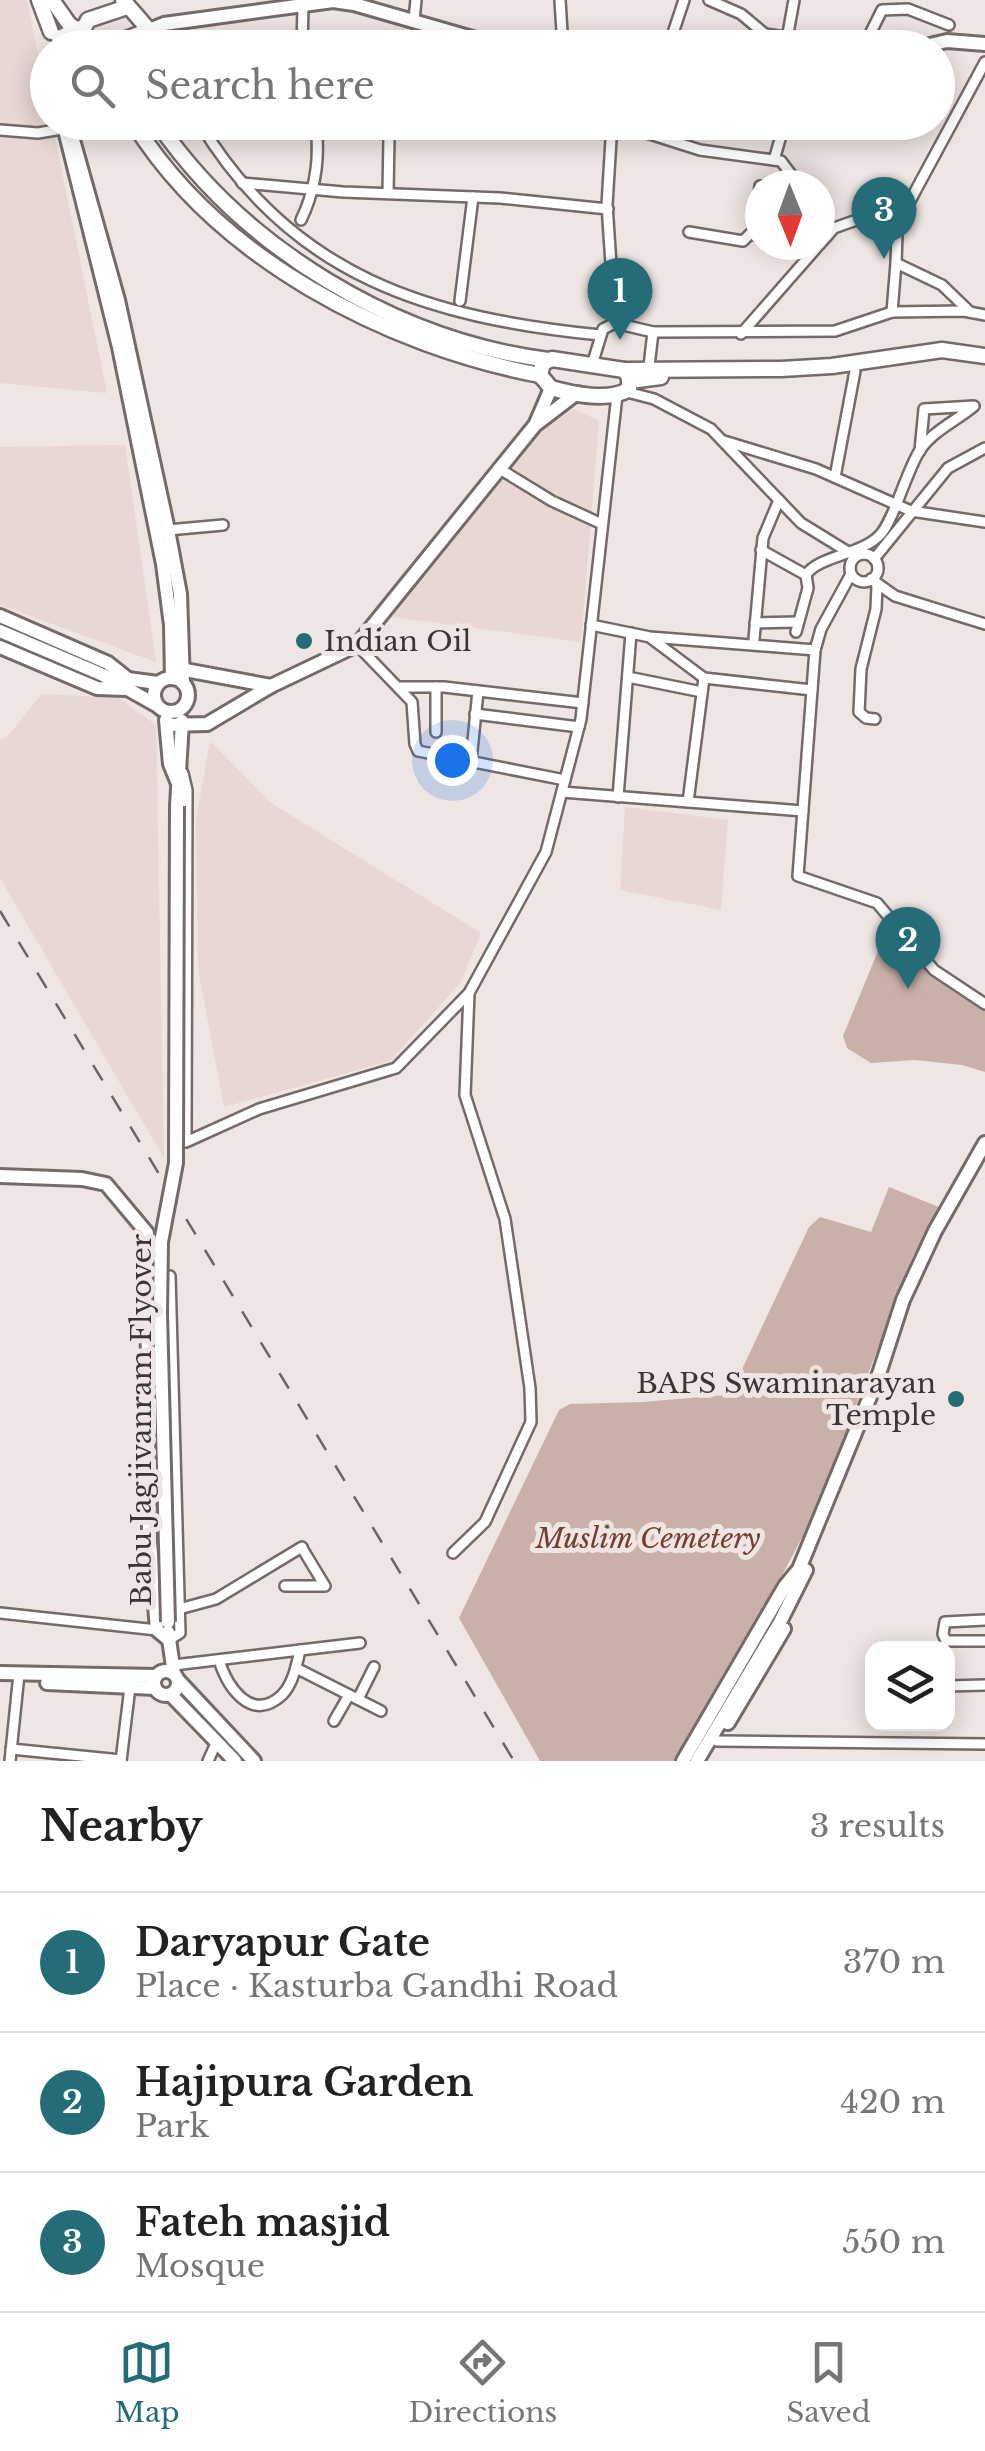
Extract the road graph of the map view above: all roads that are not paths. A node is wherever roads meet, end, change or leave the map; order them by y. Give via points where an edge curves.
1 (39, 0) edge
2 (52, 0) edge
3 (416, 0) edge
4 (560, 0) edge
5 (684, 0) edge
6 (708, 0) edge
7 (794, 0) edge
8 (354, 2) edge
9 (119, 5) edge
10 (304, 5) junction
11 (414, 20) junction
12 (78, 24) junction
13 (949, 25) dead end
14 (51, 30) edge
15 (68, 30) edge
16 (84, 30) edge
17 (149, 30) joint
18 (303, 30) edge
19 (447, 30) edge
20 (562, 30) edge
21 (674, 30) edge
22 (760, 30) edge
23 (789, 30) edge
24 (872, 30) edge
25 (955, 42) edge
26 (985, 44) edge
27 (985, 62) edge
28 (955, 118) edge
29 (0, 130) edge
30 (30, 132) edge
31 (70, 140) edge
32 (70, 140) edge
33 (147, 140) edge
34 (170, 140) edge
35 (211, 140) edge
36 (317, 140) edge
37 (389, 140) edge
38 (611, 140) edge
39 (667, 140) edge
40 (780, 140) edge
41 (943, 140) edge
42 (774, 160) junction
43 (789, 170) edge
44 (240, 183) junction
45 (313, 190) junction
46 (388, 194) junction
47 (473, 197) junction
48 (898, 206) junction
49 (608, 209) junction
50 (301, 220) dead end
51 (835, 228) edge
52 (688, 232) dead end
53 (745, 240) edge
54 (804, 260) edge
55 (896, 263) junction
56 (460, 300) dead end
57 (892, 312) junction
58 (981, 313) edge
59 (615, 323) junction
60 (652, 332) junction
61 (741, 334) junction
62 (600, 335) junction
63 (985, 356) edge
64 (548, 360) junction
65 (985, 364) edge
66 (592, 365) junction
67 (854, 370) junction
68 (648, 373) junction
69 (540, 376) junction
70 (624, 384) junction
71 (551, 388) junction
72 (577, 393) junction
73 (535, 425) junction
74 (722, 440) junction
75 (985, 448) edge
76 (920, 451) junction
77 (498, 468) junction
78 (836, 477) junction
79 (779, 500) junction
80 (894, 503) junction
81 (911, 511) junction
82 (985, 522) edge
83 (602, 524) junction
84 (223, 525) dead end
85 (168, 530) junction
86 (761, 550) junction
87 (853, 555) junction
88 (874, 558) junction
89 (852, 574) junction
90 (806, 575) junction
91 (874, 582) junction
92 (0, 616) edge
93 (755, 623) junction
94 (985, 624) edge
95 (591, 625) junction
96 (0, 631) edge
97 (631, 633) junction
98 (650, 637) junction
99 (754, 639) dead end
100 (358, 646) junction
101 (0, 648) edge
102 (815, 650) junction
103 (174, 676) junction
104 (628, 677) junction
105 (704, 678) junction
106 (127, 684) junction
107 (271, 686) junction
108 (436, 686) junction
109 (401, 687) junction
110 (812, 690) junction
111 (478, 691) junction
112 (702, 692) junction
113 (583, 704) junction
114 (182, 708) junction
115 (163, 714) junction
116 (475, 714) junction
117 (874, 718) dead end
118 (182, 725) junction
119 (579, 727) junction
120 (436, 732) dead end
121 (470, 761) junction
122 (182, 765) junction
123 (566, 780) junction
124 (177, 781) junction
125 (562, 792) junction
126 (618, 796) junction
127 (688, 802) junction
128 (803, 811) junction
129 (470, 993) junction
130 (985, 1004) edge
131 (985, 1144) edge
132 (985, 1155) edge
133 (0, 1176) edge
134 (170, 1276) dead end
135 (453, 1553) dead end
136 (802, 1570) junction
137 (285, 1586) dead end
138 (180, 1608) junction
139 (0, 1613) edge
140 (985, 1620) edge
141 (162, 1626) junction
142 (943, 1640) joint
143 (985, 1641) edge
144 (169, 1643) junction
145 (360, 1643) dead end
146 (300, 1650) junction
147 (219, 1660) junction
148 (374, 1667) dead end
149 (296, 1668) junction
150 (167, 1676) junction
151 (0, 1677) edge
152 (19, 1678) junction
153 (985, 1685) edge
154 (130, 1686) junction
155 (955, 1686) edge
156 (353, 1697) junction
157 (381, 1711) dead end
158 (334, 1720) dead end
159 (216, 1741) junction
160 (718, 1741) junction
161 (985, 1744) edge
162 (11, 1749) junction
163 (10, 1761) edge
164 (121, 1761) edge
165 (208, 1761) edge
166 (235, 1761) edge
167 (254, 1761) edge
168 (683, 1761) edge
169 (694, 1761) edge
170 (706, 1761) edge

1 - 14 main road
2 - 12 main road
3 - 11 street
4 - 20 street
5 - 21 street
6 - 22 street
7 - 23 street
8 - 10 main road
8 - 11 main road
9 - 12 main road
9 - 17 main road
10 - 17 main road
10 - 18 street
11 - 19 main road
12 - 15 main road
12 - 16 main road
13 - 24 street via 908,9 882,10
25 - 26 main road
27 - 28 street
29 - 30 street
31 - 85 main road via 118,300
32 - 103 main road via 148,486 168,590
33 - 69 main road via 198,204 264,259 370,320
34 - 64 main road via 220,198 324,278 452,338
35 - 44 street
36 - 45 street
37 - 46 street
38 - 49 street
39 - 42 street
40 - 42 street
41 - 48 street via 910,201
42 - 43 street
44 - 45 street
44 - 62 street via 295,235 378,286 474,317
45 - 46 street
45 - 50 street
46 - 47 street
47 - 49 street
47 - 56 street
48 - 51 street
48 - 55 street
49 - 59 street
52 - 53 street
54 - 61 street
55 - 57 street
55 - 58 street via 942,284
57 - 58 street
57 - 61 street via 834,331
59 - 60 street
59 - 62 street
60 - 61 street
60 - 68 street
62 - 66 street
63 - 68 main road via 942,350 782,370
64 - 66 main road
64 - 69 main road
65 - 67 main road via 942,358
66 - 70 main road
67 - 68 main road via 782,378
67 - 78 street
68 - 70 main road
69 - 71 main road
70 - 72 main road
70 - 74 street
70 - 83 street
71 - 72 main road
71 - 73 main road
72 - 73 main road
73 - 77 main road
74 - 78 street
74 - 79 street
75 - 81 street via 948,468
76 - 76 street via 933,434 974,406 924,408
76 - 80 street
77 - 83 street
77 - 100 main road
78 - 80 street
79 - 86 street
79 - 87 street via 801,523
80 - 81 street
80 - 87 street via 886,528
81 - 82 street
81 - 88 street
83 - 95 street
84 - 85 street
85 - 103 main road via 180,594
86 - 90 street
86 - 93 street
87 - 88 street
87 - 89 street
87 - 90 street via 822,562
88 - 91 street
89 - 91 street
89 - 102 street
90 - 93 street via 797,627
91 - 94 street via 895,596
91 - 117 street via 859,712
92 - 106 main road via 108,663
93 - 99 street
95 - 97 street
95 - 113 street
96 - 106 main road
97 - 98 street
97 - 104 street
98 - 102 street
98 - 105 street
100 - 107 main road
100 - 109 street
101 - 106 main road via 96,688
102 - 110 street
103 - 106 main road
103 - 107 main road
103 - 114 main road via 188,693
103 - 115 main road via 153,694
104 - 112 street
104 - 126 street
105 - 110 street
105 - 112 street
106 - 115 main road
107 - 118 main road via 208,724
108 - 109 street
108 - 111 street
108 - 120 street
109 - 121 street via 412,702 418,751
110 - 128 street
111 - 113 street
111 - 116 street
112 - 127 street
113 - 119 street
114 - 115 main road
114 - 118 main road
115 - 118 main road
115 - 124 main road
116 - 119 street
116 - 121 street
118 - 122 main road
119 - 123 street
121 - 123 street
122 - 124 main road
122 - 129 street via 186,1142 259,1109 396,1068
123 - 125 street
124 - 141 main road, Babu Jagjivanram Flyover, bridge via 176,1164 161,1242
125 - 126 street
125 - 129 street via 546,852
126 - 127 street
127 - 128 street
128 - 130 street via 798,876 876,903 934,970
129 - 135 street via 465,1095 504,1219 531,1422 485,1522
131 - 136 main road via 903,1300
132 - 136 main road via 909,1302 884,1379
133 - 141 main road via 106,1184 147,1233 149,1512
134 - 138 street
136 - 160 main road via 803,1593
136 - 168 main road via 785,1586
136 - 169 main road
137 - 138 street via 324,1586 302,1548 216,1599
138 - 144 street via 180,1633
139 - 141 street
140 - 142 street via 945,1622
141 - 144 main road, Babu Jagjivanram Flyover
142 - 143 street
144 - 150 main road, Babu Jagjivanram Flyover
145 - 146 street
146 - 147 street
146 - 149 street
147 - 149 street via 234,1694 249,1702 268,1703 284,1694
147 - 150 street
148 - 156 street
149 - 156 street
150 - 152 main road
150 - 154 main road
150 - 159 main road via 160,1694 171,1695
150 - 167 main road
151 - 152 main road
152 - 154 main road
152 - 162 street
153 - 155 street
154 - 164 street
156 - 157 street
156 - 158 street
159 - 165 street
159 - 166 main road
160 - 161 street
160 - 170 main road
162 - 163 street
162 - 164 street

